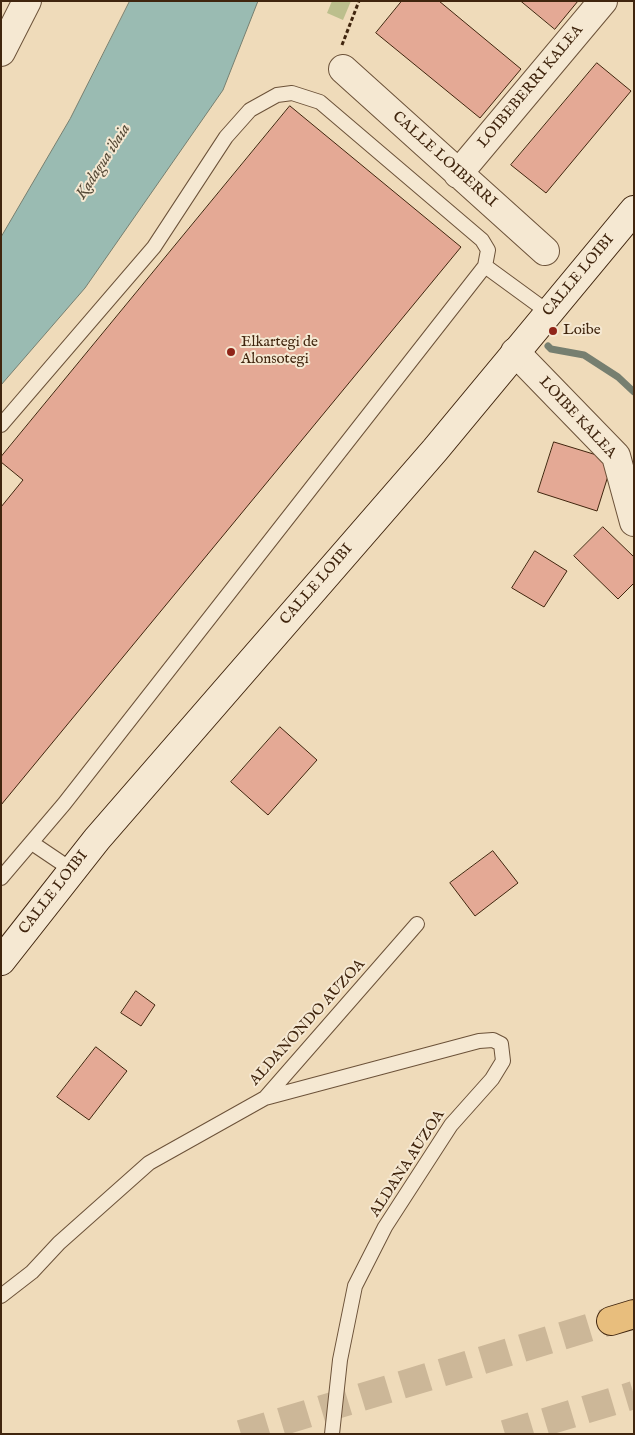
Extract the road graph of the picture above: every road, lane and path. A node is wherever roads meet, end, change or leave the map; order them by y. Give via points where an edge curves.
1 (27, 1) edge
2 (359, 1) edge
3 (603, 1) edge
4 (1, 52) edge
5 (342, 70) joint
6 (458, 174) junction
7 (634, 210) edge
8 (545, 251) dead end
9 (485, 266) junction
10 (548, 312) junction
11 (515, 352) junction
12 (1, 425) edge
13 (634, 522) edge
14 (32, 843) junction
15 (72, 870) junction
16 (1, 878) edge
17 (417, 924) dead end
18 (1, 961) edge
19 (265, 1098) junction
20 (1, 1296) edge
21 (332, 1434) edge

1 - 4 street
2 - 5 path via 342,45
3 - 6 street, LOIBEBERRI KALEA
5 - 6 street, CALLE LOIBERRI
6 - 8 street, CALLE LOIBERRI
7 - 10 street, CALLE LOIBI
9 - 10 lane
9 - 12 lane via 488,250 482,240 320,102 292,93 277,95 250,110 226,137 154,247
9 - 14 lane
10 - 11 street, CALLE LOIBI
11 - 13 street, LOIBE KALEA via 616,456
11 - 15 street, CALLE LOIBI via 428,458
14 - 15 lane
14 - 16 lane
15 - 18 street, CALLE LOIBI
17 - 19 lane, ALDANONDO AUZOA
19 - 20 lane, ALDANONDO AUZOA via 150,1163 59,1243 32,1272
19 - 21 lane, ALDANA AUZOA via 479,1041 493,1040 501,1044 504,1053 492,1079 451,1125 385,1227 355,1286 340,1360

